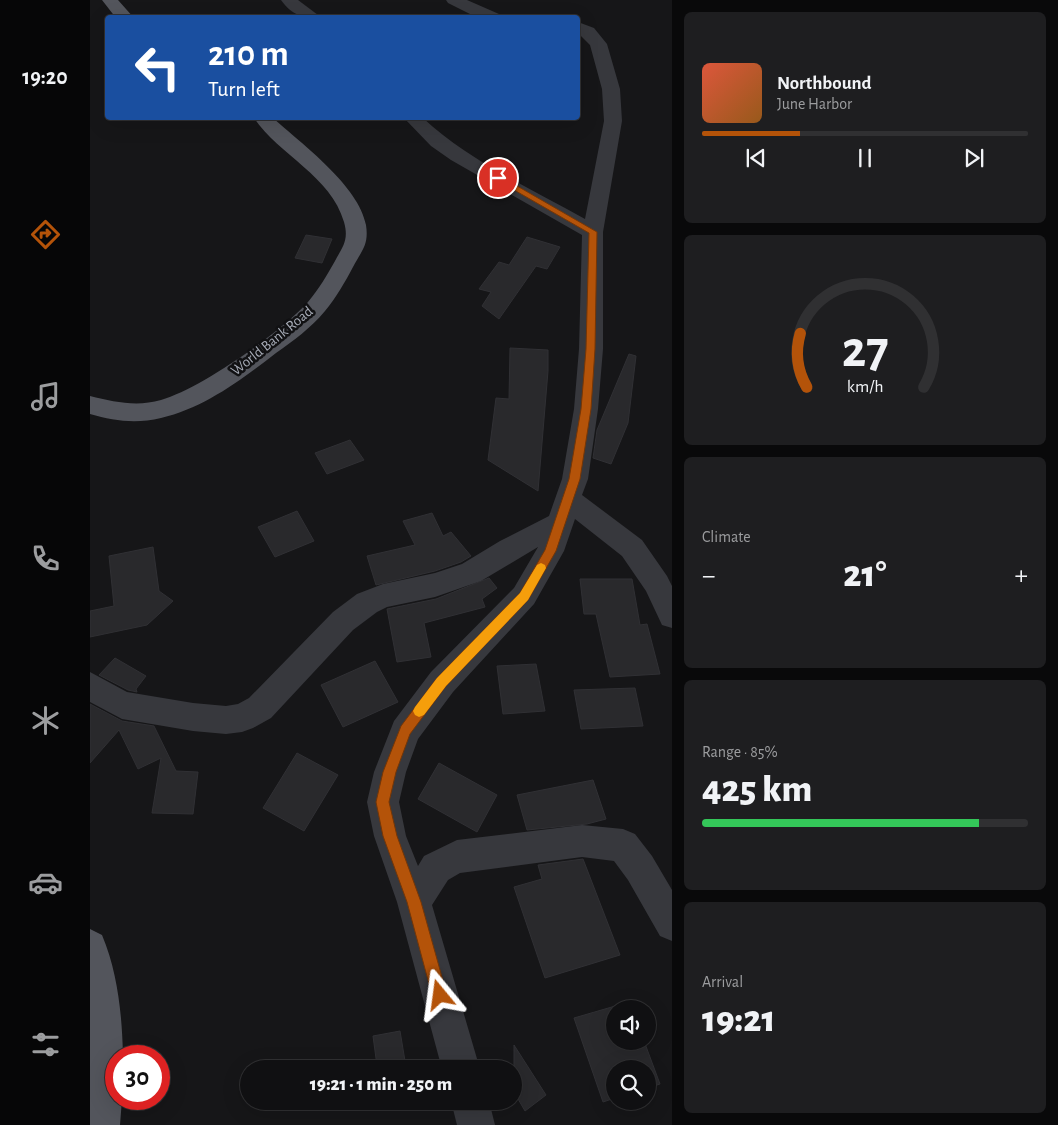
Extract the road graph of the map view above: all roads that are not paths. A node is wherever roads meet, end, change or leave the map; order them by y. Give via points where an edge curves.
1 (110, 0) edge
2 (289, 0) edge
3 (454, 0) edge
4 (123, 15) edge
5 (309, 15) edge
6 (486, 15) edge
7 (580, 28) edge
8 (265, 120) edge
9 (415, 120) edge
10 (593, 232) junction
11 (90, 405) edge
12 (564, 511) junction
13 (672, 616) edge
14 (90, 686) edge
15 (414, 902) junction
16 (672, 924) edge
17 (90, 947) edge
18 (458, 1060) edge
19 (472, 1110) edge
20 (101, 1125) edge
21 (476, 1125) edge

1 - 4 main road
2 - 5 street
3 - 6 street
7 - 10 street via 598,44 610,89 613,121
8 - 11 main road, World Bank Road via 341,192 355,223 356,242 338,276 321,302 288,332 191,400 157,411 130,414
9 - 10 street via 458,156
10 - 12 street via 591,349 586,409 575,479
12 - 13 street via 632,548 657,584
12 - 14 street via 471,573 435,585 382,596 368,603 343,621 260,708 242,718 193,717 122,705
12 - 15 street via 550,551 524,596 442,682 405,730 383,802 390,836
15 - 16 street via 436,868 457,857 582,841 623,846 640,868
15 - 18 street
17 - 20 main road via 102,1007 104,1074
19 - 21 street

